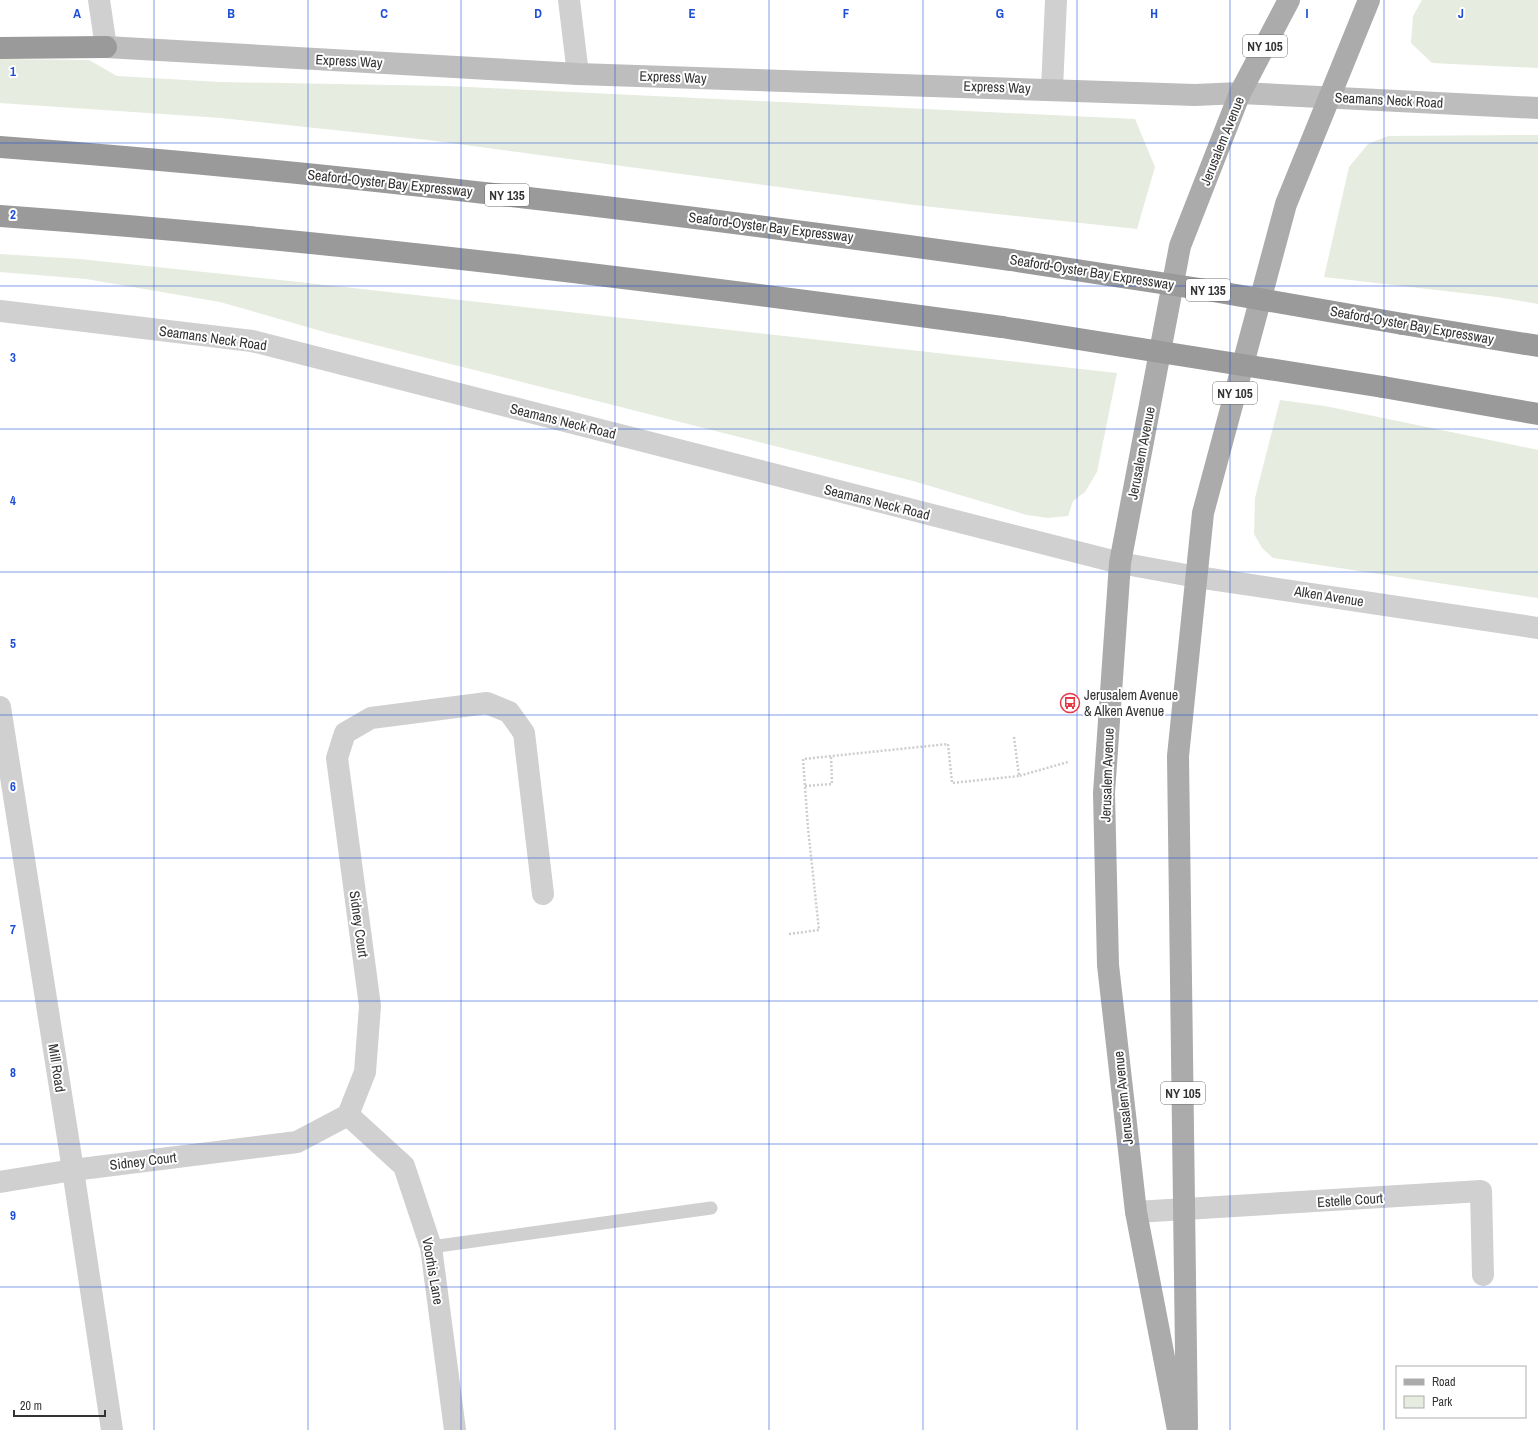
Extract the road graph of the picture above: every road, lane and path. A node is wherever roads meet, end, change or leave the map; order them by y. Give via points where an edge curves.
1 (100, 0) edge
2 (569, 0) edge
3 (1056, 0) edge
4 (1289, 0) edge
5 (1369, 0) edge
6 (106, 47) junction
7 (0, 48) edge
8 (578, 74) junction
9 (1052, 89) junction
10 (1240, 92) junction
11 (1329, 97) junction
12 (1538, 108) edge
13 (0, 147) edge
14 (0, 216) edge
15 (0, 311) edge
16 (1538, 346) edge
17 (1538, 414) edge
18 (1120, 563) junction
19 (1196, 577) junction
20 (1538, 628) edge
21 (0, 707) edge
22 (1014, 738) dead end
23 (831, 756) junction
24 (1068, 762) dead end
25 (1019, 776) junction
26 (805, 786) junction
27 (543, 894) dead end
28 (789, 934) dead end
29 (348, 1115) junction
30 (73, 1170) junction
31 (0, 1182) edge
32 (711, 1208) dead end
33 (1184, 1210) junction
34 (1136, 1212) junction
35 (431, 1246) junction
36 (1483, 1275) dead end
37 (112, 1430) edge
38 (456, 1430) edge
39 (1178, 1430) edge
40 (1188, 1430) edge

1 - 6 street
2 - 8 street
3 - 9 street
4 - 10 main road, Jerusalem Avenue / NY 105
5 - 11 main road, NY 105
6 - 7 highway
6 - 8 main road, Express Way
8 - 9 main road, Express Way
9 - 10 main road, Express Way via 1195,94
10 - 11 main road, Seamans Neck Road
10 - 18 main road, Jerusalem Avenue / NY 105 via 1180,246
11 - 12 main road, Seamans Neck Road
11 - 19 main road, NY 105 via 1286,204 1203,513
13 - 16 highway, Seaford-Oyster Bay Expressway / NY 135, bridge via 306,174 783,228 1213,291
14 - 17 highway, bridge via 546,268 775,296 1002,328 1383,387
15 - 18 street, Seamans Neck Road via 252,341
18 - 19 street, Alken Avenue
18 - 34 main road, Jerusalem Avenue / NY 105 via 1104,792 1108,957
19 - 20 street, Alken Avenue
19 - 33 main road, NY 105 via 1178,756
21 - 30 street, Mill Road
22 - 25 path
23 - 25 path via 948,744 952,783
23 - 26 path via 832,784
23 - 26 path via 803,759
24 - 25 path
26 - 28 path via 819,930
27 - 29 street, Sidney Court via 524,733 509,712 487,703 371,718 345,733 337,758 370,1006 365,1072
29 - 30 street, Sidney Court via 297,1142
29 - 35 street, Voorhis Lane via 404,1166
30 - 31 street, Sidney Court
30 - 37 street, Mill Road
32 - 35 lane
33 - 34 street, Estelle Court
33 - 36 street, Estelle Court via 1481,1191
33 - 40 main road, NY 105
34 - 39 main road, Jerusalem Avenue / NY 105
35 - 38 street, Voorhis Lane

